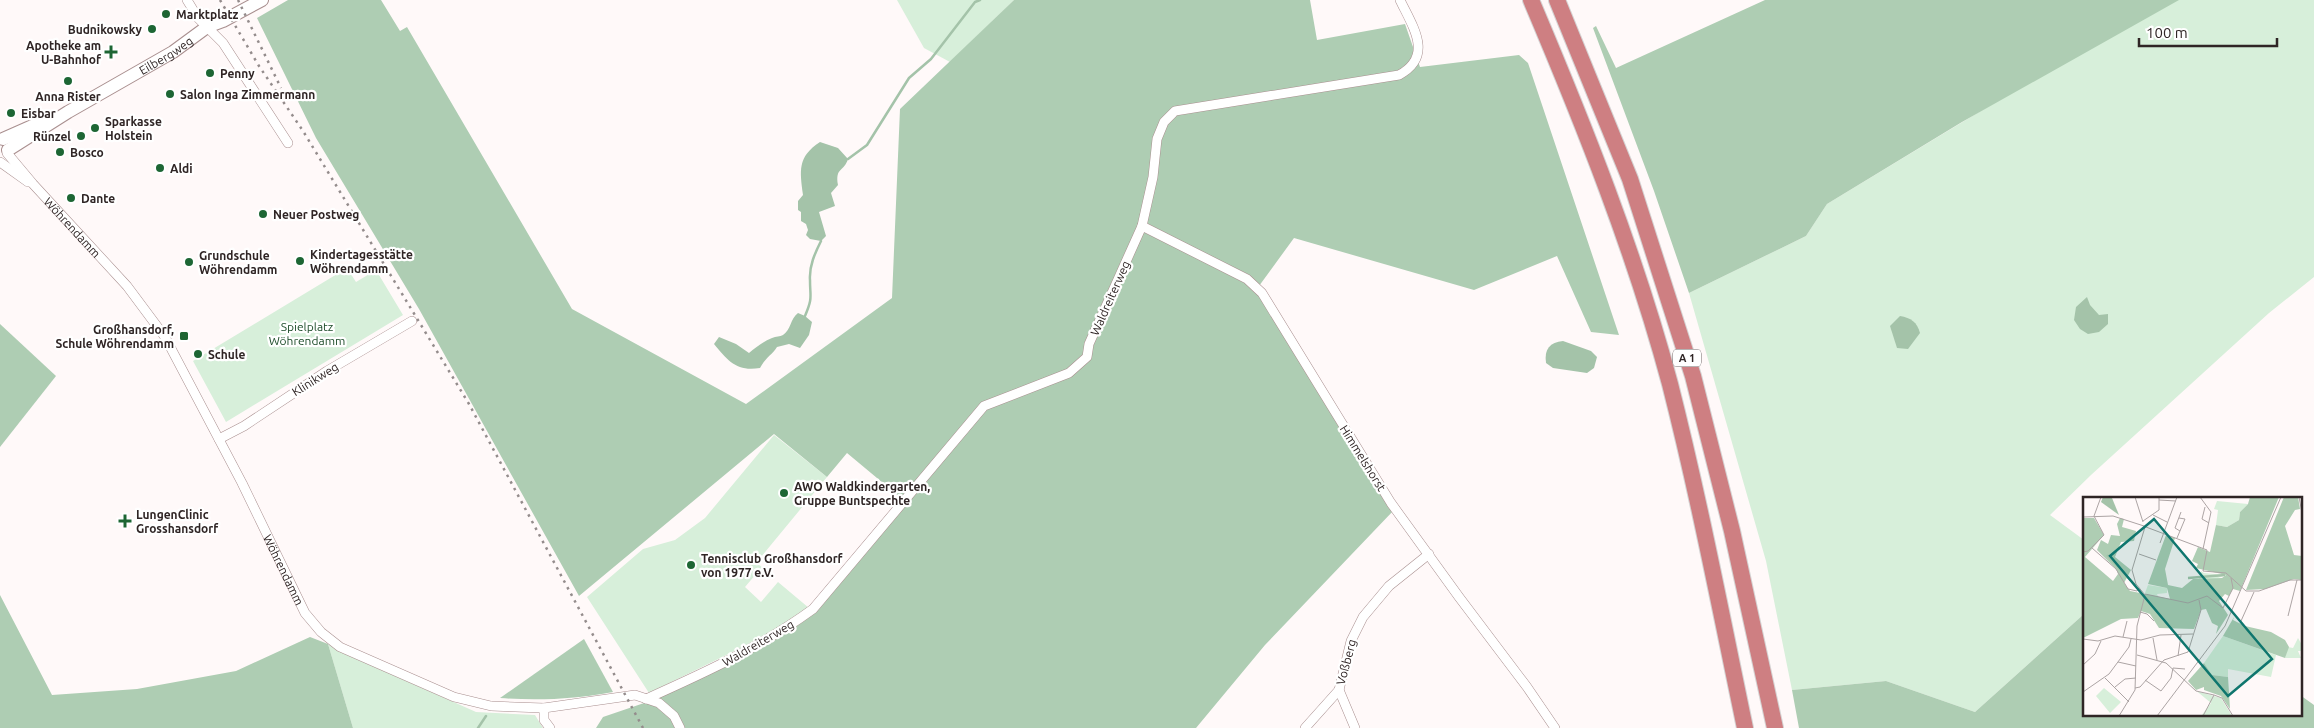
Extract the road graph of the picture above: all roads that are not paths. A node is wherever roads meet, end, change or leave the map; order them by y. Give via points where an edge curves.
1 (187, 0) edge
2 (262, 0) edge
3 (1400, 0) edge
4 (1531, 0) edge
5 (1557, 0) edge
6 (206, 27) junction
7 (288, 144) dead end
8 (3, 151) edge
9 (1142, 226) junction
10 (412, 320) dead end
11 (219, 439) junction
12 (1429, 554) junction
13 (1339, 690) junction
14 (646, 700) junction
15 (544, 708) junction
16 (550, 728) edge
17 (680, 728) edge
18 (1305, 728) edge
19 (1355, 728) edge
20 (1555, 728) edge
21 (1745, 728) edge
22 (1776, 728) edge

1 - 6 street
2 - 6 main road, Eilbergweg
3 - 9 street, Waldreiterweg via 1418,43 1418,57 1411,68 1399,75 1175,111 1164,122 1157,139 1153,177
4 - 21 highway, A 1 via 1605,186 1669,384
5 - 22 highway, A 1 via 1630,179 1693,376
6 - 7 street via 223,43
6 - 8 main road, Eilbergweg via 173,52
8 - 11 street, Wöhrendamm via 127,286 177,358
9 - 12 street, Himmelshorst via 1247,279 1262,293 1372,473
9 - 14 street, Waldreiterweg via 1089,344 1087,358 1069,373 984,406 813,610 784,631 721,665
10 - 11 street, Klinikweg
11 - 15 street, Wöhrendamm via 305,613 321,632 340,647 454,697 491,706
12 - 13 street, Voßberg via 1389,586 1363,617 1351,641
12 - 20 street, Himmelshorst
13 - 18 street, Voßberg
13 - 19 street
14 - 15 street, Wöhrendamm via 635,695 620,696
14 - 17 street, Wöhrendamm via 660,703 674,716
15 - 16 street via 544,720

